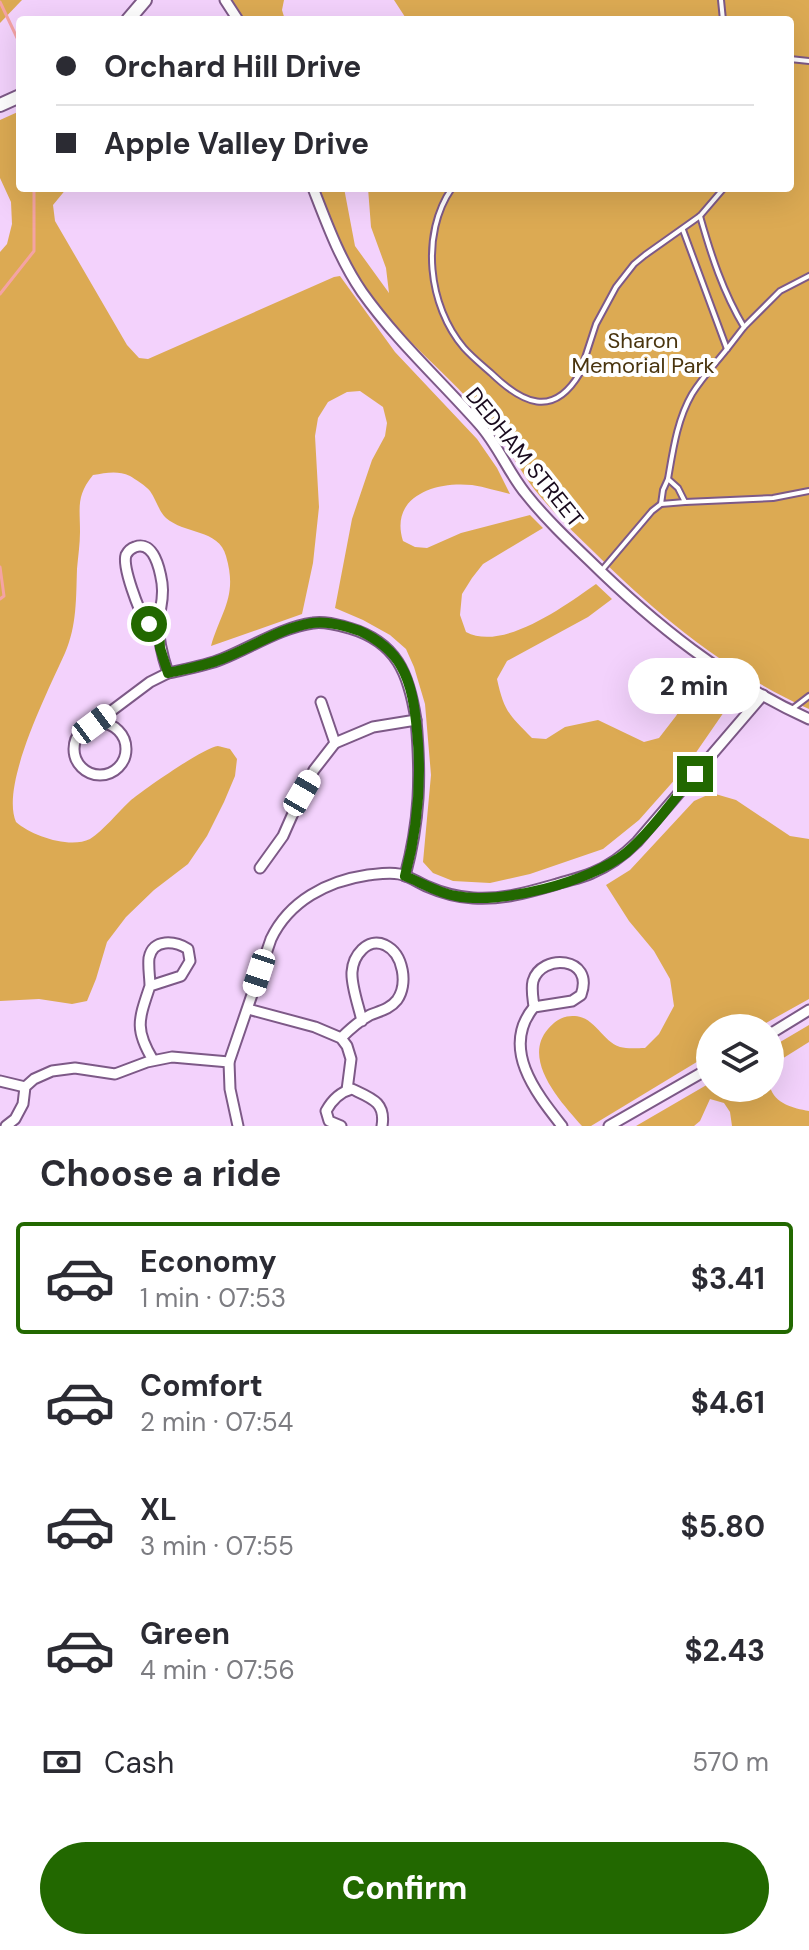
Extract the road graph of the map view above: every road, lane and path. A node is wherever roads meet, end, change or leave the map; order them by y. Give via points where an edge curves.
1 (145, 0) edge
2 (131, 16) edge
3 (315, 192) edge
4 (450, 192) edge
5 (721, 192) edge
6 (700, 216) junction
7 (683, 230) junction
8 (809, 276) edge
9 (744, 327) junction
10 (727, 349) junction
11 (668, 479) junction
12 (809, 491) edge
13 (685, 502) junction
14 (661, 504) junction
15 (601, 572) junction
16 (159, 625) junction
17 (168, 673) junction
18 (763, 695) junction
19 (809, 696) edge
20 (321, 702) dead end
21 (790, 710) junction
22 (809, 719) edge
23 (416, 720) junction
24 (94, 724) junction
25 (335, 743) junction
26 (260, 868) dead end
27 (405, 876) junction
28 (150, 986) junction
29 (534, 1007) junction
30 (248, 1009) junction
31 (809, 1010) edge
32 (362, 1021) junction
33 (784, 1025) edge
34 (341, 1038) junction
35 (153, 1060) junction
36 (229, 1062) junction
37 (696, 1076) edge
38 (0, 1081) edge
39 (25, 1087) junction
40 (347, 1090) junction
41 (6, 1126) edge
42 (238, 1126) edge
43 (341, 1126) edge
44 (382, 1126) edge
45 (562, 1126) edge
46 (609, 1126) edge

1 - 2 main road
3 - 15 street, DEDHAM STREET via 337,247 369,301 478,423 517,483
4 - 7 lane via 433,244 436,293 443,313 464,348 509,390 532,401 553,400 569,389 616,287 634,264
5 - 6 lane
6 - 7 lane
6 - 9 lane via 729,301
7 - 10 lane
8 - 9 lane via 780,291
9 - 10 lane
10 - 11 lane via 684,410
11 - 13 lane
11 - 14 lane
12 - 13 lane
13 - 14 lane
14 - 15 lane
15 - 18 street, DEDHAM STREET via 676,638
16 - 16 street via 161,578 153,553 137,546 125,558 135,599 146,622
16 - 17 street
17 - 23 street via 219,660 316,622 337,625 363,633 394,655 408,681
17 - 24 street
18 - 21 street, DEDHAM STREET
18 - 27 street via 637,842 591,874 497,899 455,896
19 - 21 lane
20 - 25 street
21 - 22 street, DEDHAM STREET
23 - 25 street via 373,727
23 - 27 street via 419,800
24 - 24 street via 116,728 125,741 125,756 109,773 94,774 77,760 77,738
25 - 26 street via 314,770 283,836
27 - 30 street via 380,874 338,882 294,907 271,939
28 - 28 street via 181,976 190,961 188,949 172,942 153,949
28 - 35 street via 140,1014 144,1044
29 - 29 street via 532,984 542,968 560,962 581,971 583,990 577,999
29 - 45 street via 521,1036 524,1070
30 - 34 street
30 - 36 street
31 - 33 street
32 - 32 street via 392,1004 404,985 398,961 382,944 363,948 354,962
32 - 34 street
34 - 40 street via 351,1059
35 - 36 street
35 - 39 street via 115,1074 61,1069
36 - 42 street
37 - 46 street
38 - 39 street
39 - 41 street via 23,1104
40 - 43 street via 326,1111 329,1121
40 - 44 street via 376,1102

